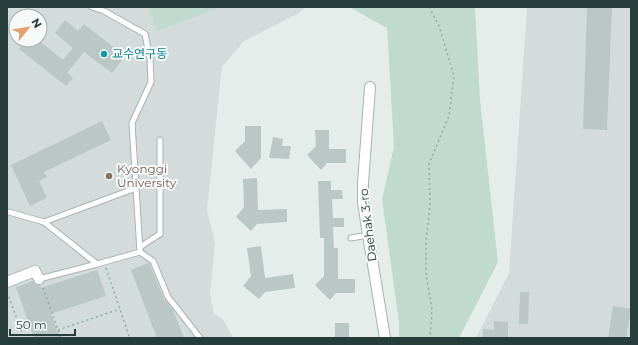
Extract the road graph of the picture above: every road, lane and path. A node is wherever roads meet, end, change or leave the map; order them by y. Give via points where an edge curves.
1 (92, 7) edge
2 (429, 7) edge
3 (104, 9) edge
4 (370, 87) dead end
5 (160, 140) dead end
6 (136, 188) junction
7 (9, 212) dead end
8 (44, 222) junction
9 (368, 235) junction
10 (351, 238) dead end
11 (140, 250) junction
12 (104, 262) junction
13 (97, 264) junction
14 (39, 279) junction
15 (7, 282) edge
16 (7, 292) edge
17 (120, 309) junction
18 (58, 330) junction
19 (24, 338) edge
20 (61, 338) edge
21 (128, 338) edge
22 (200, 338) edge
23 (385, 338) edge
24 (430, 338) edge

1 - 3 lane
2 - 24 path via 439,26 454,76 449,116 429,164 430,205 426,274 432,310
3 - 6 lane via 145,34 150,59 151,82 132,123
4 - 9 street, Daehak 3-ro via 363,184
5 - 11 lane via 160,234
6 - 8 lane
6 - 11 lane
7 - 8 lane
8 - 13 lane
9 - 10 lane
9 - 23 street, Daehak 3-ro
11 - 12 lane
11 - 22 lane via 153,261 168,297
12 - 13 lane
12 - 17 path
13 - 14 lane
14 - 15 street via 35,271
14 - 18 path
16 - 19 path
17 - 18 path
17 - 21 path
18 - 20 path

